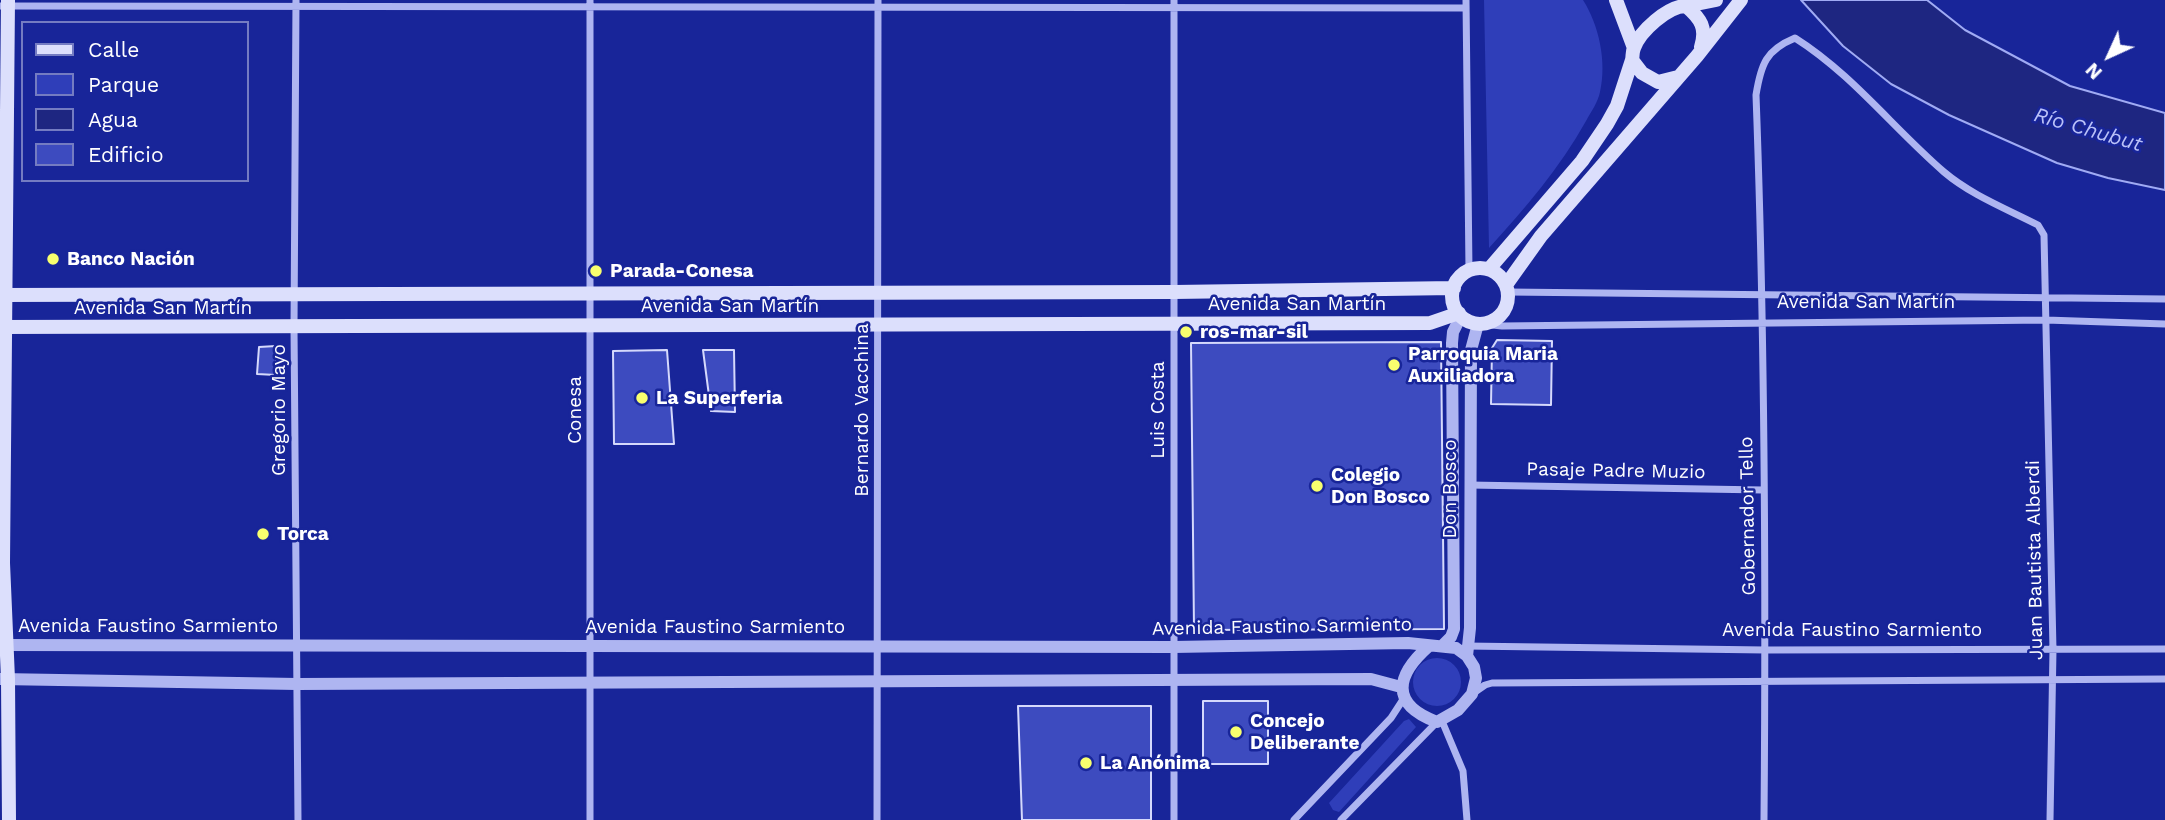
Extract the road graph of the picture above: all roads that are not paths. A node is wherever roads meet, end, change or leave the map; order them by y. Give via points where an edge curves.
1 (1616, 0) edge
2 (1716, 0) edge
3 (1741, 0) edge
4 (296, 3) edge
5 (590, 3) edge
6 (5, 4) edge
7 (878, 4) edge
8 (1040, 4) edge
9 (1174, 4) edge
10 (1466, 4) edge
11 (1680, 4) edge
12 (1633, 54) junction
13 (1768, 55) joint
14 (1698, 56) junction
15 (1679, 76) junction
16 (1489, 269) junction
17 (1469, 270) junction
18 (1454, 288) junction
19 (1507, 288) junction
20 (1174, 292) junction
21 (877, 293) junction
22 (591, 294) junction
23 (3, 295) edge
24 (295, 295) junction
25 (1762, 296) junction
26 (2045, 299) junction
27 (2165, 299) edge
28 (1460, 315) junction
29 (2046, 320) junction
30 (1763, 322) junction
31 (1174, 324) junction
32 (1480, 324) junction
33 (2165, 324) edge
34 (877, 325) junction
35 (591, 326) junction
36 (2, 327) edge
37 (295, 327) junction
38 (1469, 485) junction
39 (1763, 490) junction
40 (3, 645) edge
41 (297, 645) junction
42 (591, 646) junction
43 (1429, 646) junction
44 (877, 647) junction
45 (1173, 648) junction
46 (1458, 649) junction
47 (2165, 649) edge
48 (1765, 650) junction
49 (2053, 650) junction
50 (1173, 678) junction
51 (4, 679) edge
52 (2165, 679) edge
53 (877, 680) junction
54 (2053, 680) junction
55 (591, 682) junction
56 (1765, 682) junction
57 (297, 684) junction
58 (1402, 692) junction
59 (1472, 694) junction
60 (1439, 721) junction
61 (4, 777) edge
62 (9, 820) edge
63 (298, 820) edge
64 (590, 820) edge
65 (877, 820) edge
66 (1174, 820) edge
67 (1294, 820) edge
68 (1341, 820) edge
69 (1467, 820) edge
70 (1764, 820) edge
71 (2050, 820) edge

1 - 12 main road
2 - 11 main road
3 - 14 main road
4 - 5 street
4 - 6 street
4 - 24 street, Gregorio Mayo
5 - 7 street
5 - 22 street, Conesa
6 - 23 main road
7 - 8 street
7 - 21 street, Bernardo Vacchina
8 - 9 street
9 - 10 street
9 - 20 street, Luis Costa
10 - 17 street
11 - 12 main road via 1660,17
11 - 14 main road via 1702,23
12 - 15 main road via 1642,73 1658,82
12 - 16 main road via 1617,106 1601,134
13 - 25 street, Gobernador Tello via 1756,94
13 - 26 street, Juan Bautista Alberdi via 1796,38 1819,53 1946,174 2038,225 2044,235
14 - 15 main road
15 - 19 main road via 1541,236
16 - 17 main road
16 - 19 main road
17 - 18 main road
18 - 20 main road, Avenida San Martín
18 - 28 main road
19 - 25 street, Avenida San Martín
19 - 32 main road via 1508,300 1501,314
20 - 21 main road, Avenida San Martín
20 - 31 street, Luis Costa
21 - 22 main road, Avenida San Martín
21 - 34 street, Bernardo Vacchina
22 - 24 main road, Avenida San Martín
22 - 35 street, Conesa
23 - 24 main road, Avenida San Martín
23 - 36 main road
24 - 37 street, Gregorio Mayo
25 - 26 street, Avenida San Martín
25 - 30 street, Gobernador Tello
26 - 27 street, Avenida San Martín
26 - 29 street, Juan Bautista Alberdi
28 - 31 main road, Avenida San Martín via 1430,323
28 - 32 main road, Avenida San Martín
28 - 46 street, Don Bosco via 1452,343 1451,637
29 - 30 street, Avenida San Martín
29 - 33 street, Avenida San Martín
29 - 49 street, Juan Bautista Alberdi
30 - 32 street, Avenida San Martín
30 - 39 street, Gobernador Tello
31 - 34 main road, Avenida San Martín
31 - 45 street, Luis Costa
32 - 38 street, Don Bosco via 1471,350
34 - 35 main road, Avenida San Martín
34 - 44 street, Bernardo Vacchina
35 - 37 main road, Avenida San Martín
35 - 42 street, Conesa
36 - 37 main road, Avenida San Martín
36 - 40 main road
37 - 41 street, Gregorio Mayo
38 - 39 street, Pasaje Padre Muzio
38 - 46 street, Don Bosco
39 - 48 street, Gobernador Tello
40 - 41 street, Avenida Faustino Sarmiento
40 - 51 main road
41 - 42 street, Avenida Faustino Sarmiento
41 - 57 street, Gregorio Mayo
42 - 44 street, Avenida Faustino Sarmiento
42 - 55 street, Conesa
43 - 45 street, Avenida Faustino Sarmiento
43 - 46 street, Avenida Faustino Sarmiento
43 - 58 street, Avenida Faustino Sarmiento via 1409,667
44 - 45 street, Avenida Faustino Sarmiento
44 - 53 street, Bernardo Vacchina
45 - 50 street, Luis Costa
46 - 48 street, Avenida Faustino Sarmiento
46 - 59 street via 1474,667
47 - 49 street, Avenida Faustino Sarmiento
48 - 49 street, Avenida Faustino Sarmiento
48 - 56 street, Gobernador Tello
49 - 54 street, Juan Bautista Alberdi
50 - 53 street
50 - 58 street via 1371,679
50 - 66 street, Luis Costa
51 - 57 street
51 - 61 main road
52 - 54 street
53 - 55 street
53 - 65 street, Bernardo Vacchina
54 - 56 street
54 - 71 street, Juan Bautista Alberdi
55 - 57 street
55 - 64 street, Conesa
56 - 59 street via 1492,683
56 - 70 street, Gobernador Tello
57 - 63 street, Gregorio Mayo
58 - 60 street via 1418,714
58 - 67 street via 1391,718
59 - 60 street
60 - 68 street
60 - 69 street via 1463,771
61 - 62 main road

